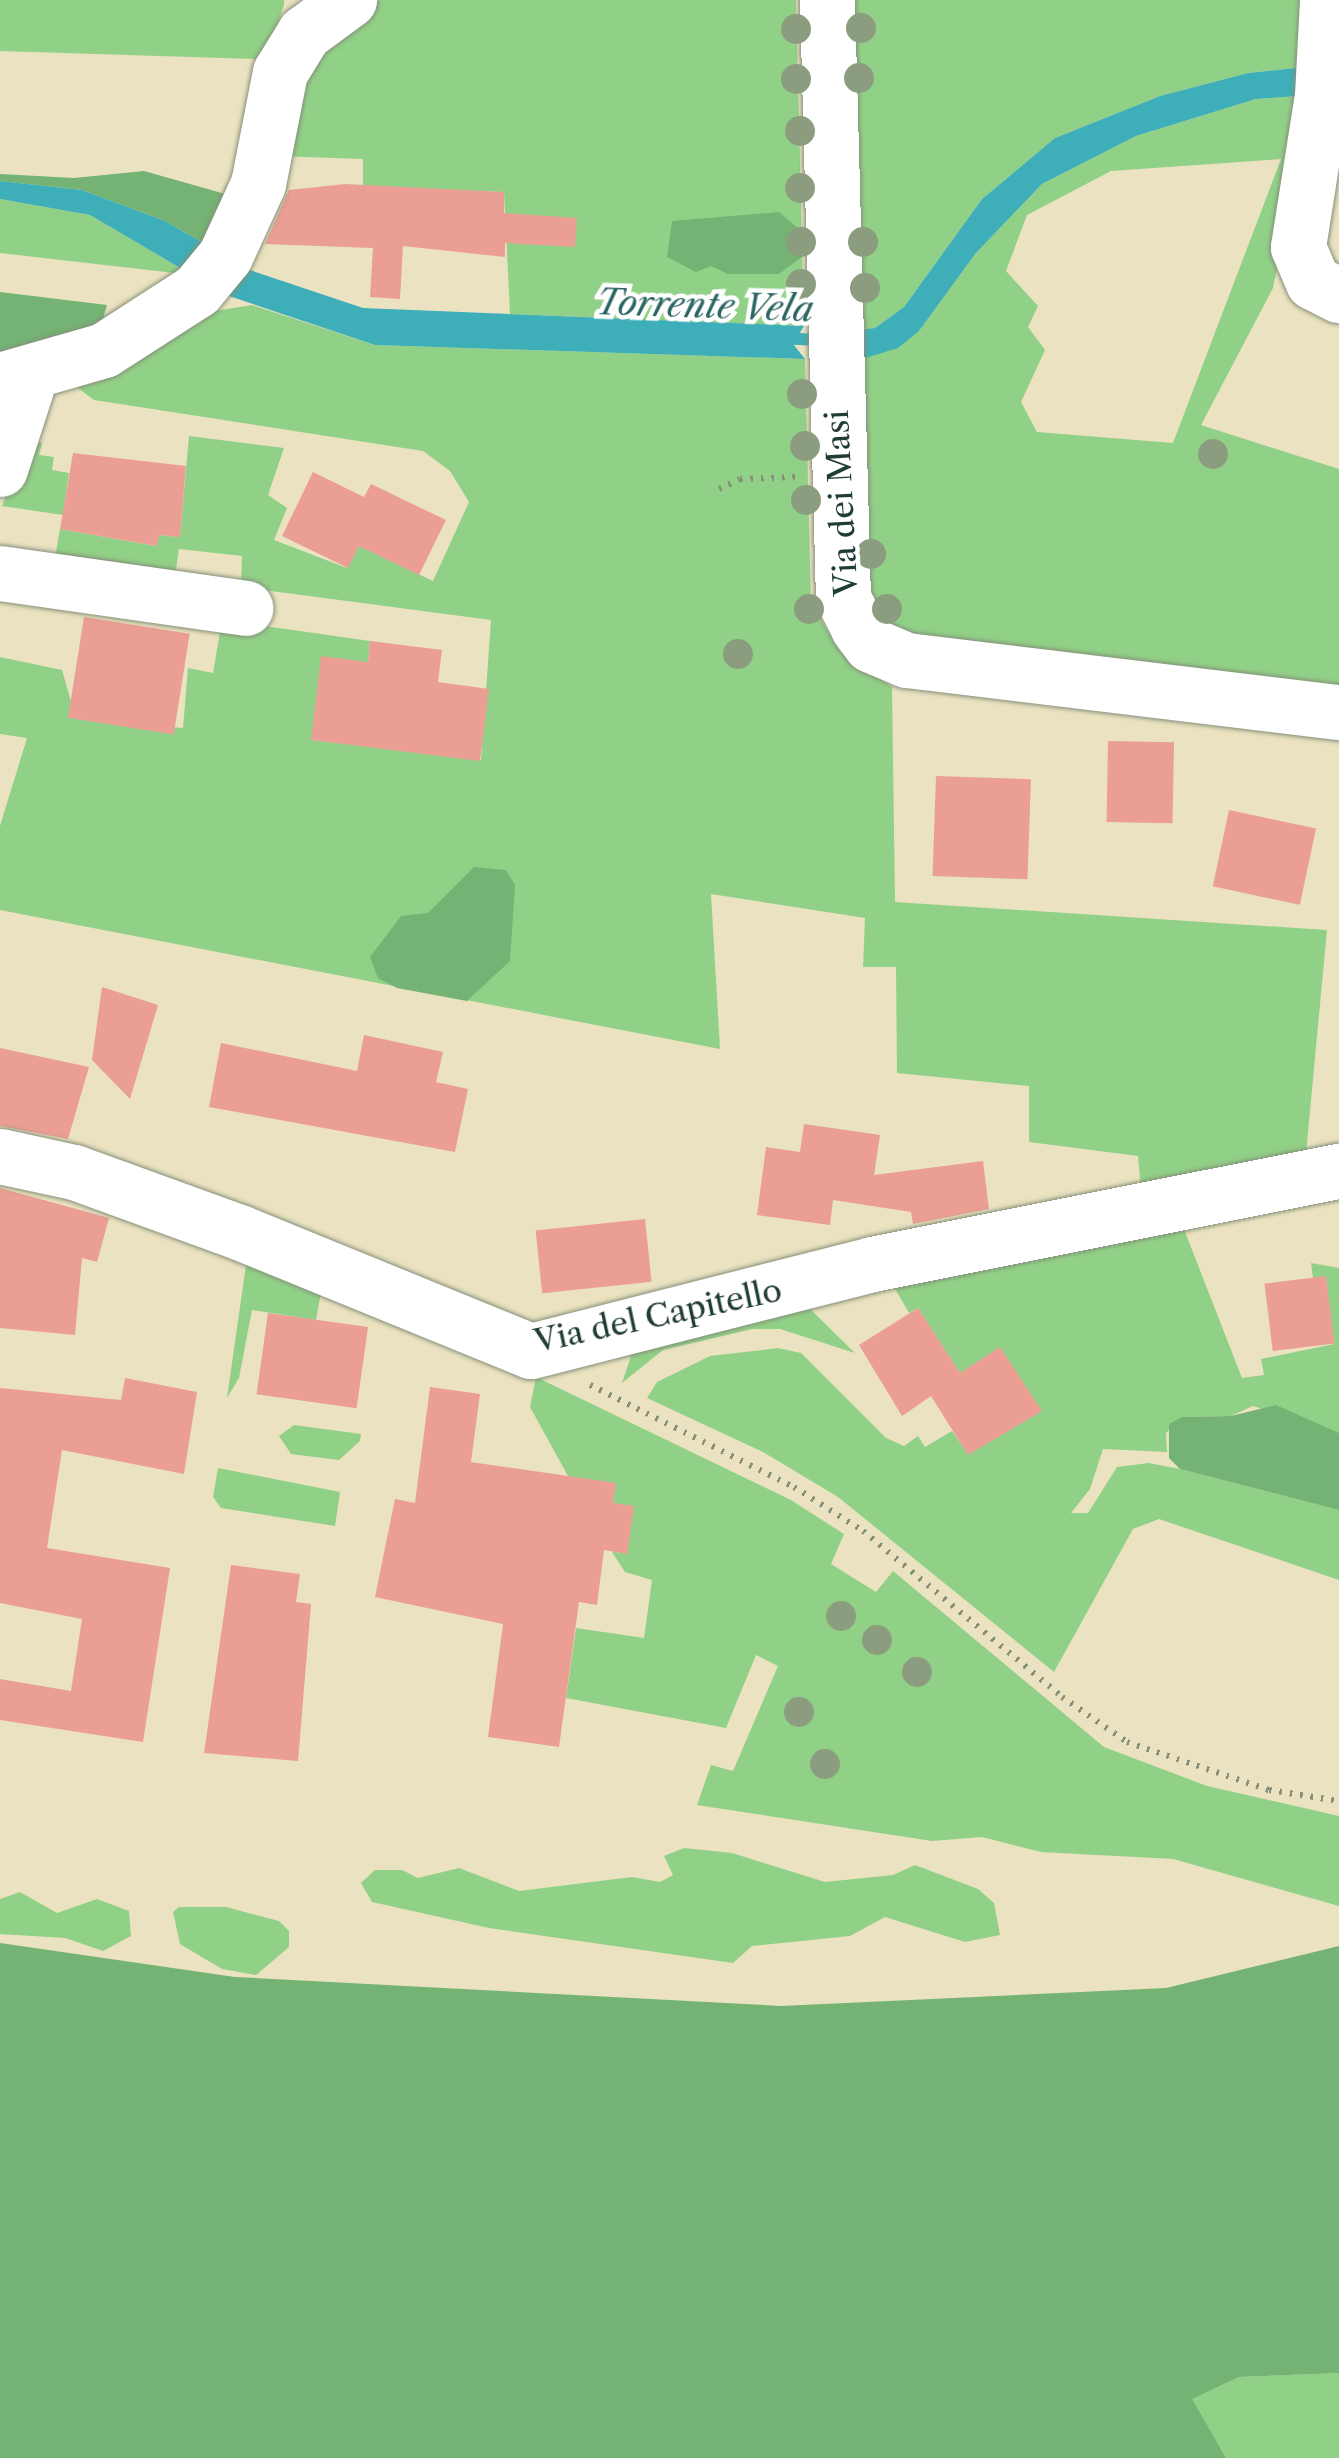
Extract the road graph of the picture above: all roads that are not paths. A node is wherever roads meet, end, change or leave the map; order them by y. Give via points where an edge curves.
1 (350, 0) edge
2 (828, 0) edge
3 (1327, 0) edge
4 (1339, 295) edge
5 (16, 376) edge
6 (0, 469) edge
7 (0, 572) edge
8 (246, 608) dead end
9 (1339, 712) edge
10 (0, 1156) edge
11 (1339, 1171) edge

1 - 5 street via 304,33 280,72 258,184 214,269 104,350
2 - 9 street, Via dei Masi via 842,598 871,645 898,658
3 - 4 street via 1323,80 1298,248 1313,282
5 - 6 street
7 - 8 street
10 - 11 street, Via del Capitello via 74,1172 239,1232 531,1351 932,1251

